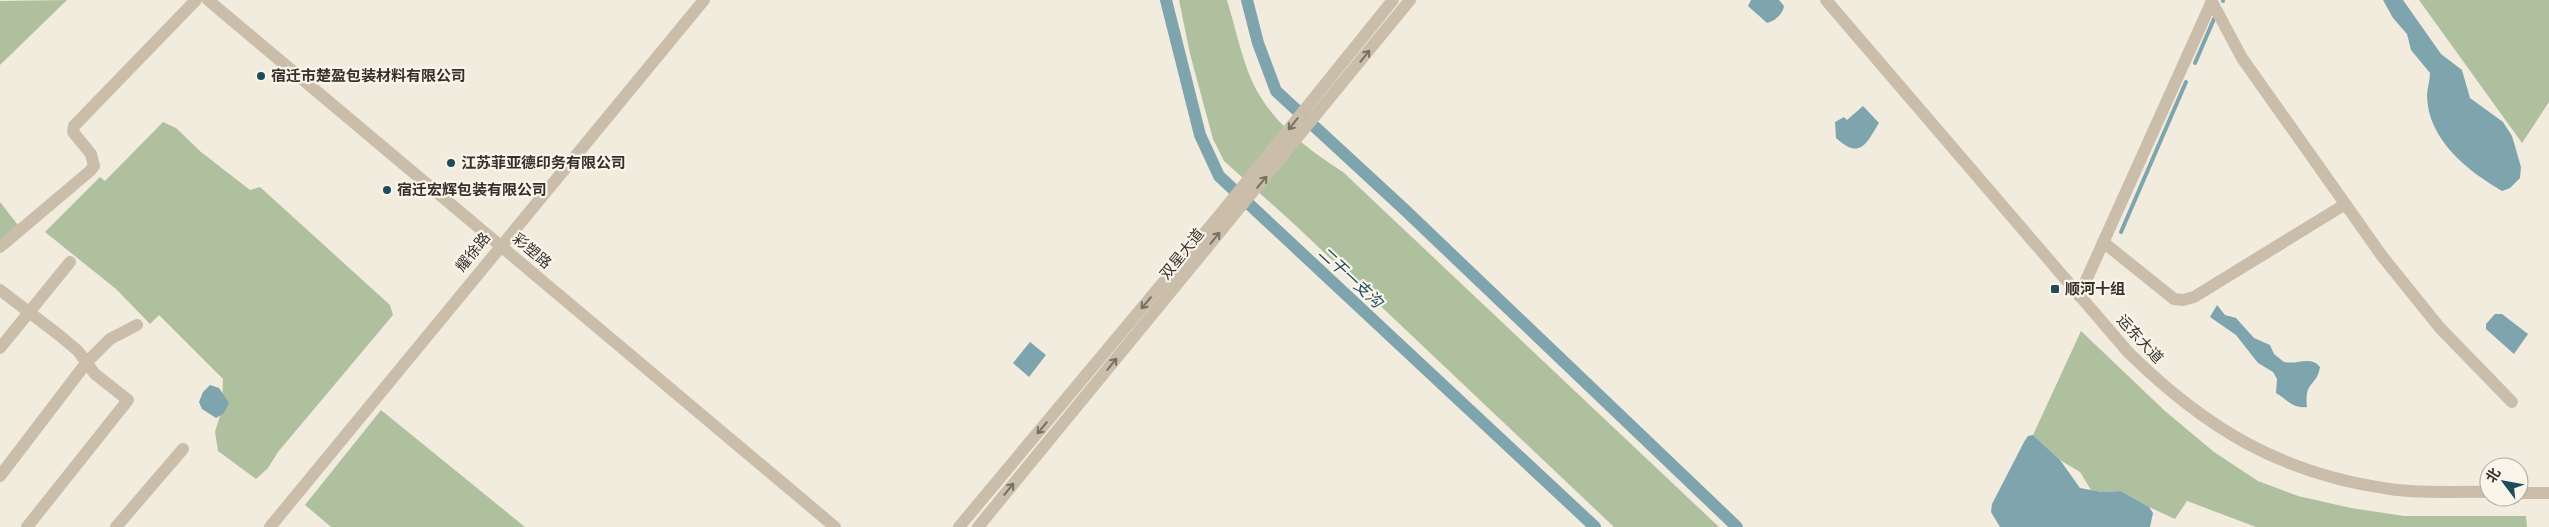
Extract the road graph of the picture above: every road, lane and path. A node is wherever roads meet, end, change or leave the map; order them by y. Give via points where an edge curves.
1 (196, 0) edge
2 (208, 0) edge
3 (704, 0) edge
4 (1393, 0) edge
5 (1410, 0) edge
6 (1826, 0) edge
7 (2211, 0) edge
8 (2344, 205) junction
9 (1226, 216) junction
10 (2103, 242) junction
11 (500, 245) junction
12 (0, 247) edge
13 (70, 262) dead end
14 (0, 290) edge
15 (2079, 296) junction
16 (28, 313) junction
17 (138, 325) dead end
18 (0, 348) edge
19 (87, 362) junction
20 (2512, 402) dead end
21 (183, 449) dead end
22 (0, 476) edge
23 (2479, 492) edge
24 (2529, 493) edge
25 (2549, 493) edge
26 (27, 527) edge
27 (116, 527) edge
28 (270, 527) edge
29 (835, 527) edge
30 (959, 527) edge
31 (978, 527) edge

1 - 12 street via 74,126 74,132 91,154 94,166
2 - 11 street, 彩塑路
3 - 11 street, 耀徐路
4 -> 9 street
9 -> 5 street, 双星大道 via 1335,94
6 - 15 street, 运东大道
7 - 8 street via 2242,58
7 - 10 street
8 - 10 street via 2194,297 2183,300 2174,299
8 - 20 street via 2440,328
9 -> 30 street, 双星大道
31 -> 9 street, 双星大道
10 - 15 street
11 - 28 street, 耀徐路
11 - 29 street, 彩塑路
13 - 16 street
14 - 16 street
15 - 23 street, 运东大道 via 2128,352 2176,397 2202,417 2267,455 2344,481 2391,489
16 - 18 street
16 - 19 street via 59,335
17 - 19 street via 110,339
19 - 22 street
19 - 26 street via 95,374 128,400
21 - 27 street
24 - 25 street

